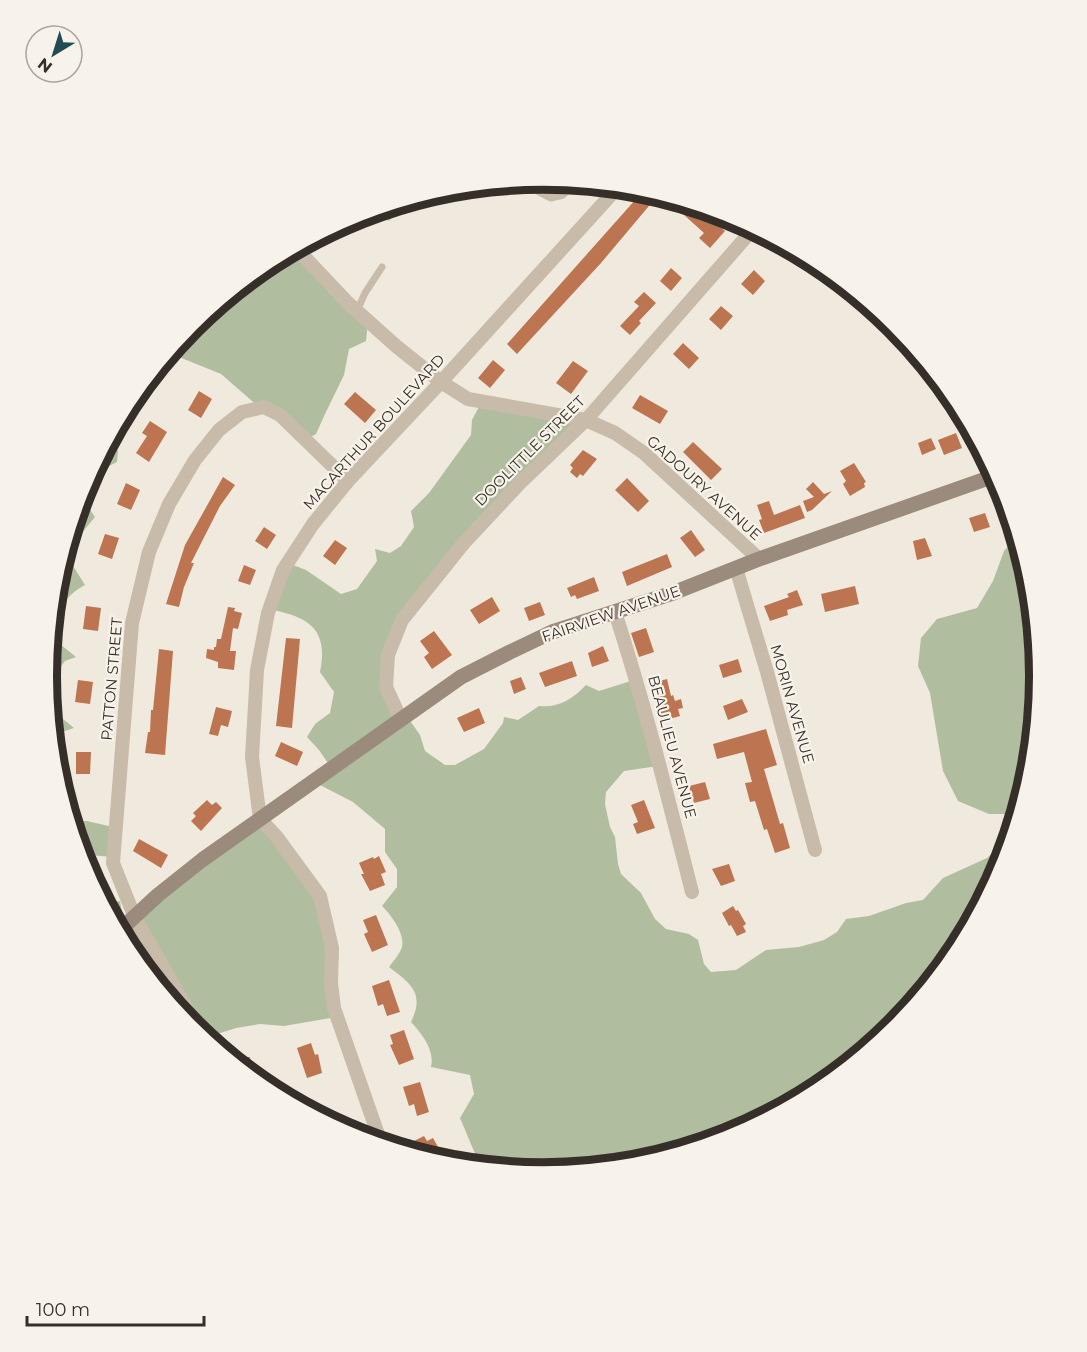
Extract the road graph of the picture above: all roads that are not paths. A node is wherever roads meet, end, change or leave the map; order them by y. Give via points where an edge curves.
1 (538, 190) edge
2 (568, 191) edge
3 (611, 195) edge
4 (748, 235) edge
5 (302, 254) edge
6 (382, 267) dead end
7 (357, 311) junction
8 (441, 382) junction
9 (586, 420) junction
10 (988, 478) edge
11 (348, 481) junction
12 (759, 559) junction
13 (735, 568) junction
14 (615, 612) junction
15 (401, 720) junction
16 (260, 819) junction
17 (815, 850) dead end
18 (692, 892) dead end
19 (135, 918) junction
20 (126, 925) edge
21 (182, 1002) edge
22 (378, 1133) edge

1 - 2 lane via 551,198
3 - 8 street, MACARTHUR BOULEVARD
4 - 9 street, DOOLITTLE STREET
5 - 7 street, GADOURY AVENUE
6 - 7 lane
7 - 8 street, GADOURY AVENUE
8 - 9 street, GADOURY AVENUE via 468,399
8 - 11 street, MACARTHUR BOULEVARD
9 - 12 street, GADOURY AVENUE via 644,453
9 - 15 street, DOOLITTLE STREET via 471,535 402,620 388,655 386,687
10 - 12 main road, FAIRVIEW AVENUE
11 - 16 street, MACARTHUR BOULEVARD via 283,570 268,613 256,670 252,758
11 - 19 street, PATTON STREET via 280,416 264,407 242,412 224,427 195,460 169,504 149,552 132,623 113,863
12 - 13 main road, FAIRVIEW AVENUE
13 - 14 main road, FAIRVIEW AVENUE
13 - 17 street, MORIN AVENUE
14 - 15 main road, FAIRVIEW AVENUE via 552,632 510,652 462,677
14 - 18 street, BEAULIEU AVENUE via 641,695
15 - 16 main road, FAIRVIEW AVENUE
16 - 19 main road, FAIRVIEW AVENUE via 202,860
16 - 22 street via 320,896 332,948 334,1008
19 - 20 main road, FAIRVIEW AVENUE
19 - 21 street, PATTON STREET

